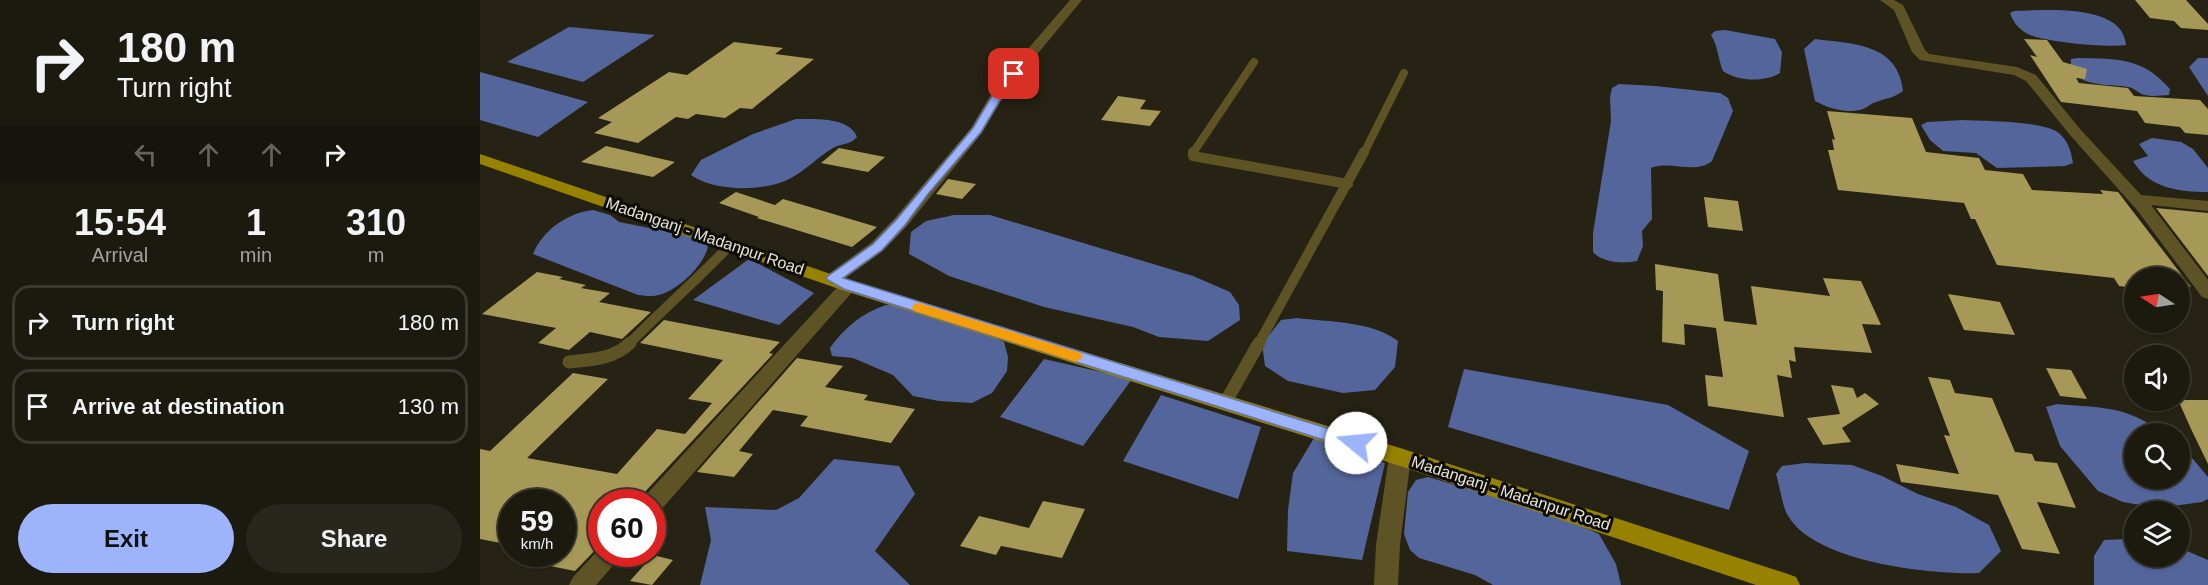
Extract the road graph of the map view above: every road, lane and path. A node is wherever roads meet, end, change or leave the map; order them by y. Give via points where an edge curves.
1 (1076, 0) edge
2 (1886, 0) edge
3 (1254, 62) dead end
4 (1404, 73) dead end
5 (480, 159) edge
6 (1348, 184) junction
7 (2137, 199) junction
8 (2208, 206) edge
9 (731, 244) junction
10 (841, 282) junction
11 (2208, 293) edge
12 (568, 362) dead end
13 (1225, 403) junction
14 (1400, 457) junction
15 (665, 489) edge
16 (597, 567) edge
17 (581, 585) edge
18 (1386, 585) edge
19 (1788, 585) edge

1 - 10 street via 1001,89 977,130 901,222
2 - 7 street via 1899,8 1921,55 2017,71 2031,78
3 - 6 lane via 1193,156
4 - 6 lane
5 - 9 main road, Madanganj - Madanpur Road
6 - 13 lane
7 - 8 street
7 - 11 street
9 - 10 main road, Madanganj - Madanpur Road
9 - 12 lane via 623,350 595,360
10 - 13 main road, Madanganj - Madanpur Road
10 - 15 street
13 - 14 main road, Madanganj - Madanpur Road
14 - 18 street
14 - 19 main road, Madanganj - Madanpur Road
16 - 17 street

